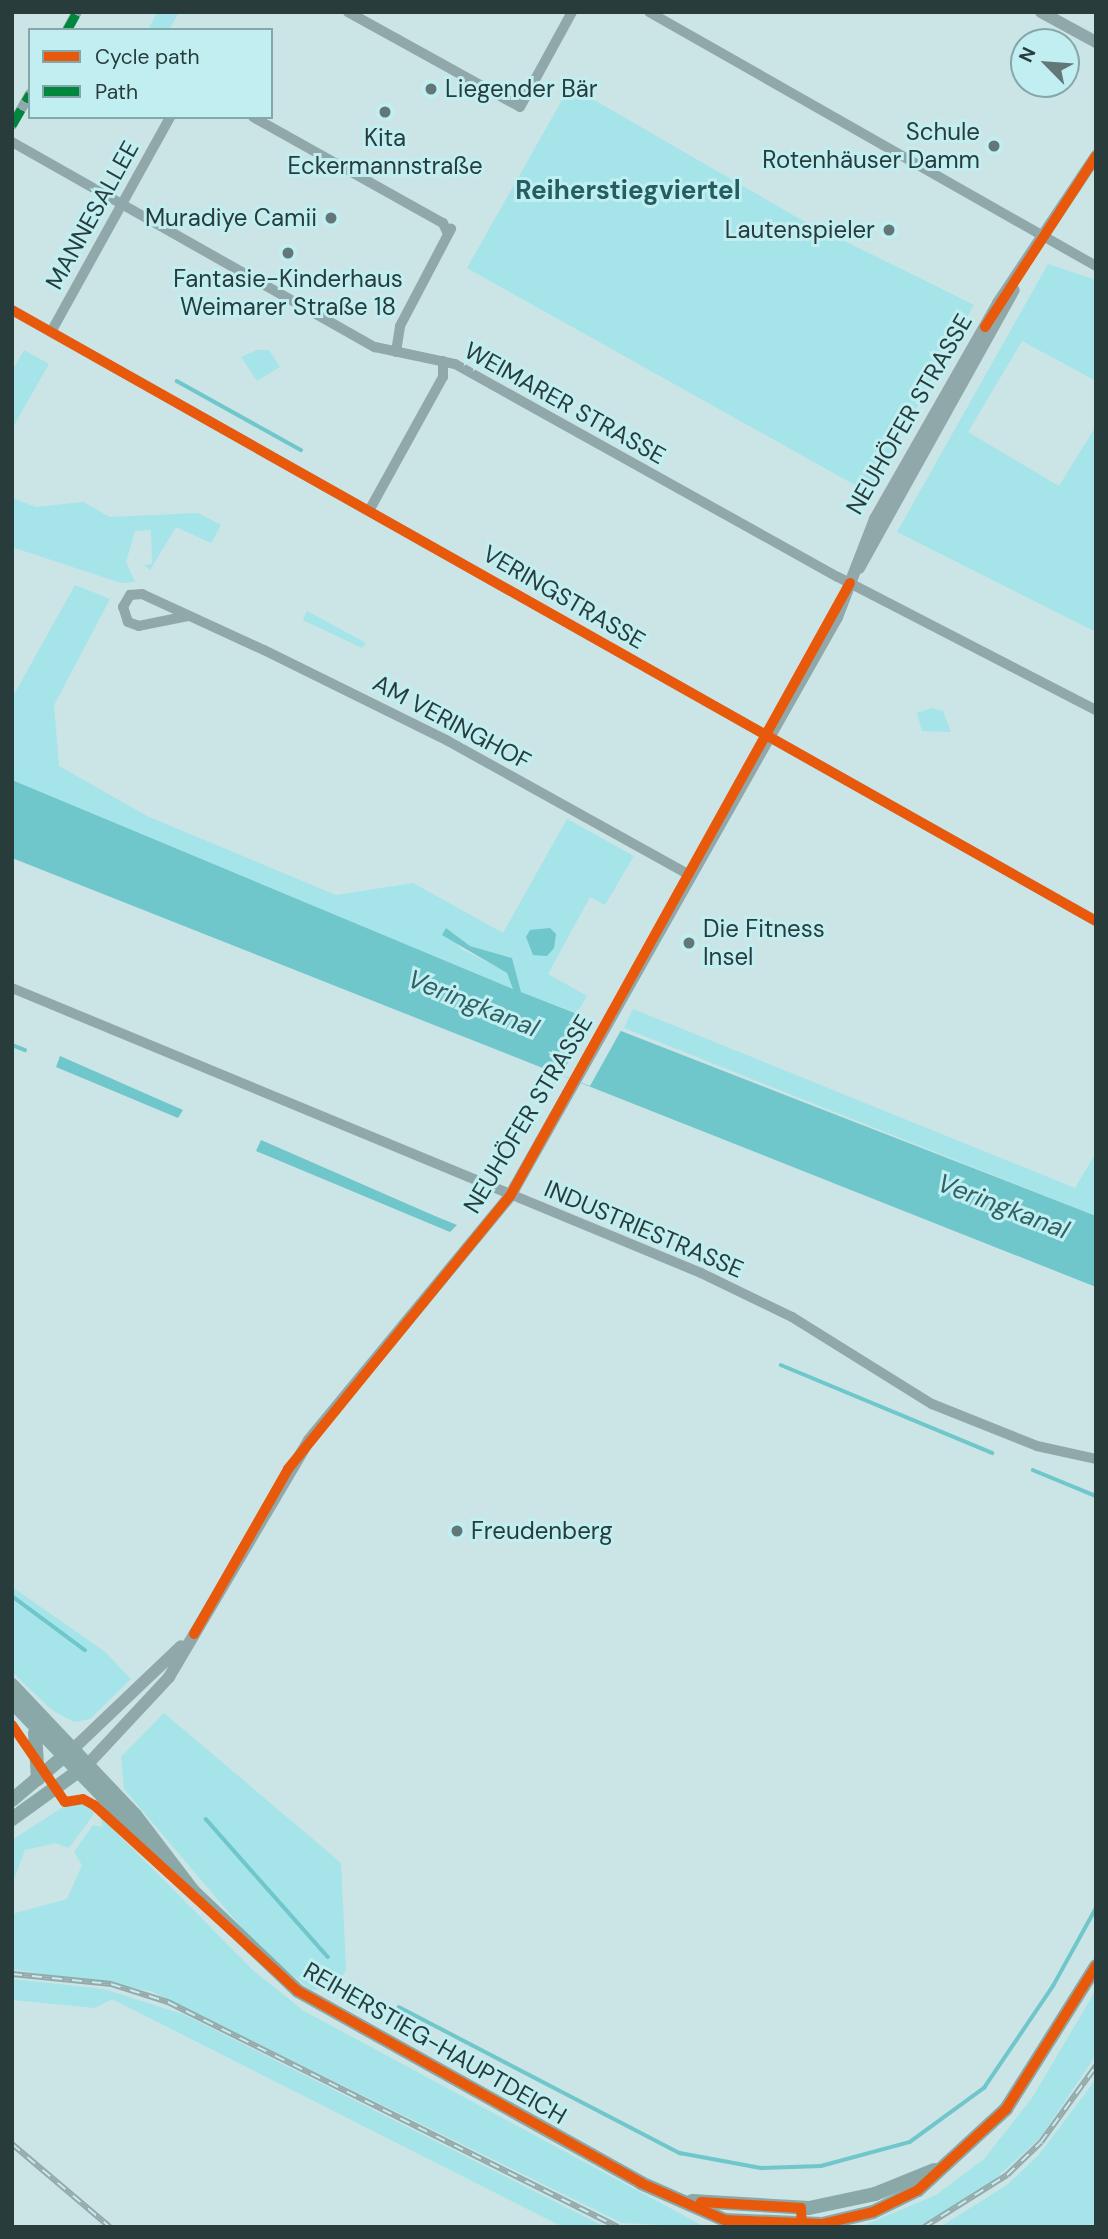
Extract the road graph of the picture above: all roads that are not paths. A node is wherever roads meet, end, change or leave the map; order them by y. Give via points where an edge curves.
1 (77, 12) edge
2 (348, 12) edge
3 (572, 12) edge
4 (649, 12) edge
5 (1041, 12) edge
6 (67, 28) edge
7 (1096, 42) edge
8 (28, 97) edge
9 (169, 119) edge
10 (257, 119) edge
11 (12, 125) edge
12 (12, 142) edge
13 (1096, 156) edge
14 (122, 204) junction
15 (1047, 238) junction
16 (1096, 266) edge
17 (12, 310) edge
18 (51, 332) junction
19 (396, 352) junction
20 (443, 361) junction
21 (369, 509) junction
22 (850, 583) junction
23 (188, 616) junction
24 (1096, 710) edge
25 (768, 736) junction
26 (690, 875) junction
27 (1096, 921) edge
28 (12, 988) edge
29 (510, 1196) junction
30 (1096, 1459) edge
31 (194, 1634) junction
32 (12, 1685) edge
33 (12, 1702) edge
34 (34, 1728) junction
35 (68, 1754) junction
36 (82, 1769) junction
37 (38, 1779) junction
38 (12, 1800) edge
39 (12, 1819) edge
40 (1096, 1966) edge
41 (950, 2161) junction
42 (677, 2199) junction
43 (802, 2208) junction
44 (802, 2226) edge

1 - 6 street
2 - 3 street via 520,107
4 - 15 street
5 - 7 street
8 - 11 street
9 - 14 street, MANNESALLEE
10 - 19 street via 443,223 449,231 400,326
12 - 14 street, WEIMARER STRASSE
13 - 15 street, NEUHÖFER STRASSE
14 - 18 street, MANNESALLEE
14 - 19 street, WEIMARER STRASSE via 375,347
15 - 16 street
15 - 22 street, NEUHÖFER STRASSE via 1020,273 998,326
17 - 18 street, VERINGSTRASSE
18 - 21 street, VERINGSTRASSE
19 - 20 street, WEIMARER STRASSE
20 - 21 street via 443,377
20 - 22 street, WEIMARER STRASSE
21 - 25 street, VERINGSTRASSE via 549,618
22 - 24 street, WEIMARER STRASSE
22 - 25 street, NEUHÖFER STRASSE
23 - 23 street, AM VERINGHOF via 139,626 128,622 123,607 131,595 142,594
23 - 26 street, AM VERINGHOF via 405,718
25 - 26 street, NEUHÖFER STRASSE
25 - 27 street, VERINGSTRASSE
26 - 29 street, NEUHÖFER STRASSE
28 - 29 street, INDUSTRIESTRASSE
29 - 30 street, INDUSTRIESTRASSE via 780,1311 932,1404 1037,1446
29 - 31 street, NEUHÖFER STRASSE via 288,1469
31 - 35 street, NEUHÖFER STRASSE
31 - 36 street, NEUHÖFER STRASSE via 155,1696
32 - 35 main road, REIHERSTIEG-HAUPTDEICH
33 - 34 main road, REIHERSTIEG-HAUPTDEICH
34 - 35 main road, REIHERSTIEG-HAUPTDEICH
34 - 37 main road
35 - 36 main road, REIHERSTIEG-HAUPTDEICH
35 - 37 main road, NEUHÖFER STRASSE
36 - 39 main road, NEUHÖFER STRASSE
36 - 42 main road, REIHERSTIEG-HAUPTDEICH via 156,1839 172,1867 266,1964 315,2003
37 - 38 main road, NEUHÖFER STRASSE
40 - 41 main road via 1013,2100
41 - 43 main road via 875,2194
41 - 44 main road, REIHERSTIEG-HAUPTDEICH via 893,2204
42 - 43 main road
42 - 44 main road, REIHERSTIEG-HAUPTDEICH via 725,2220
43 - 44 street

